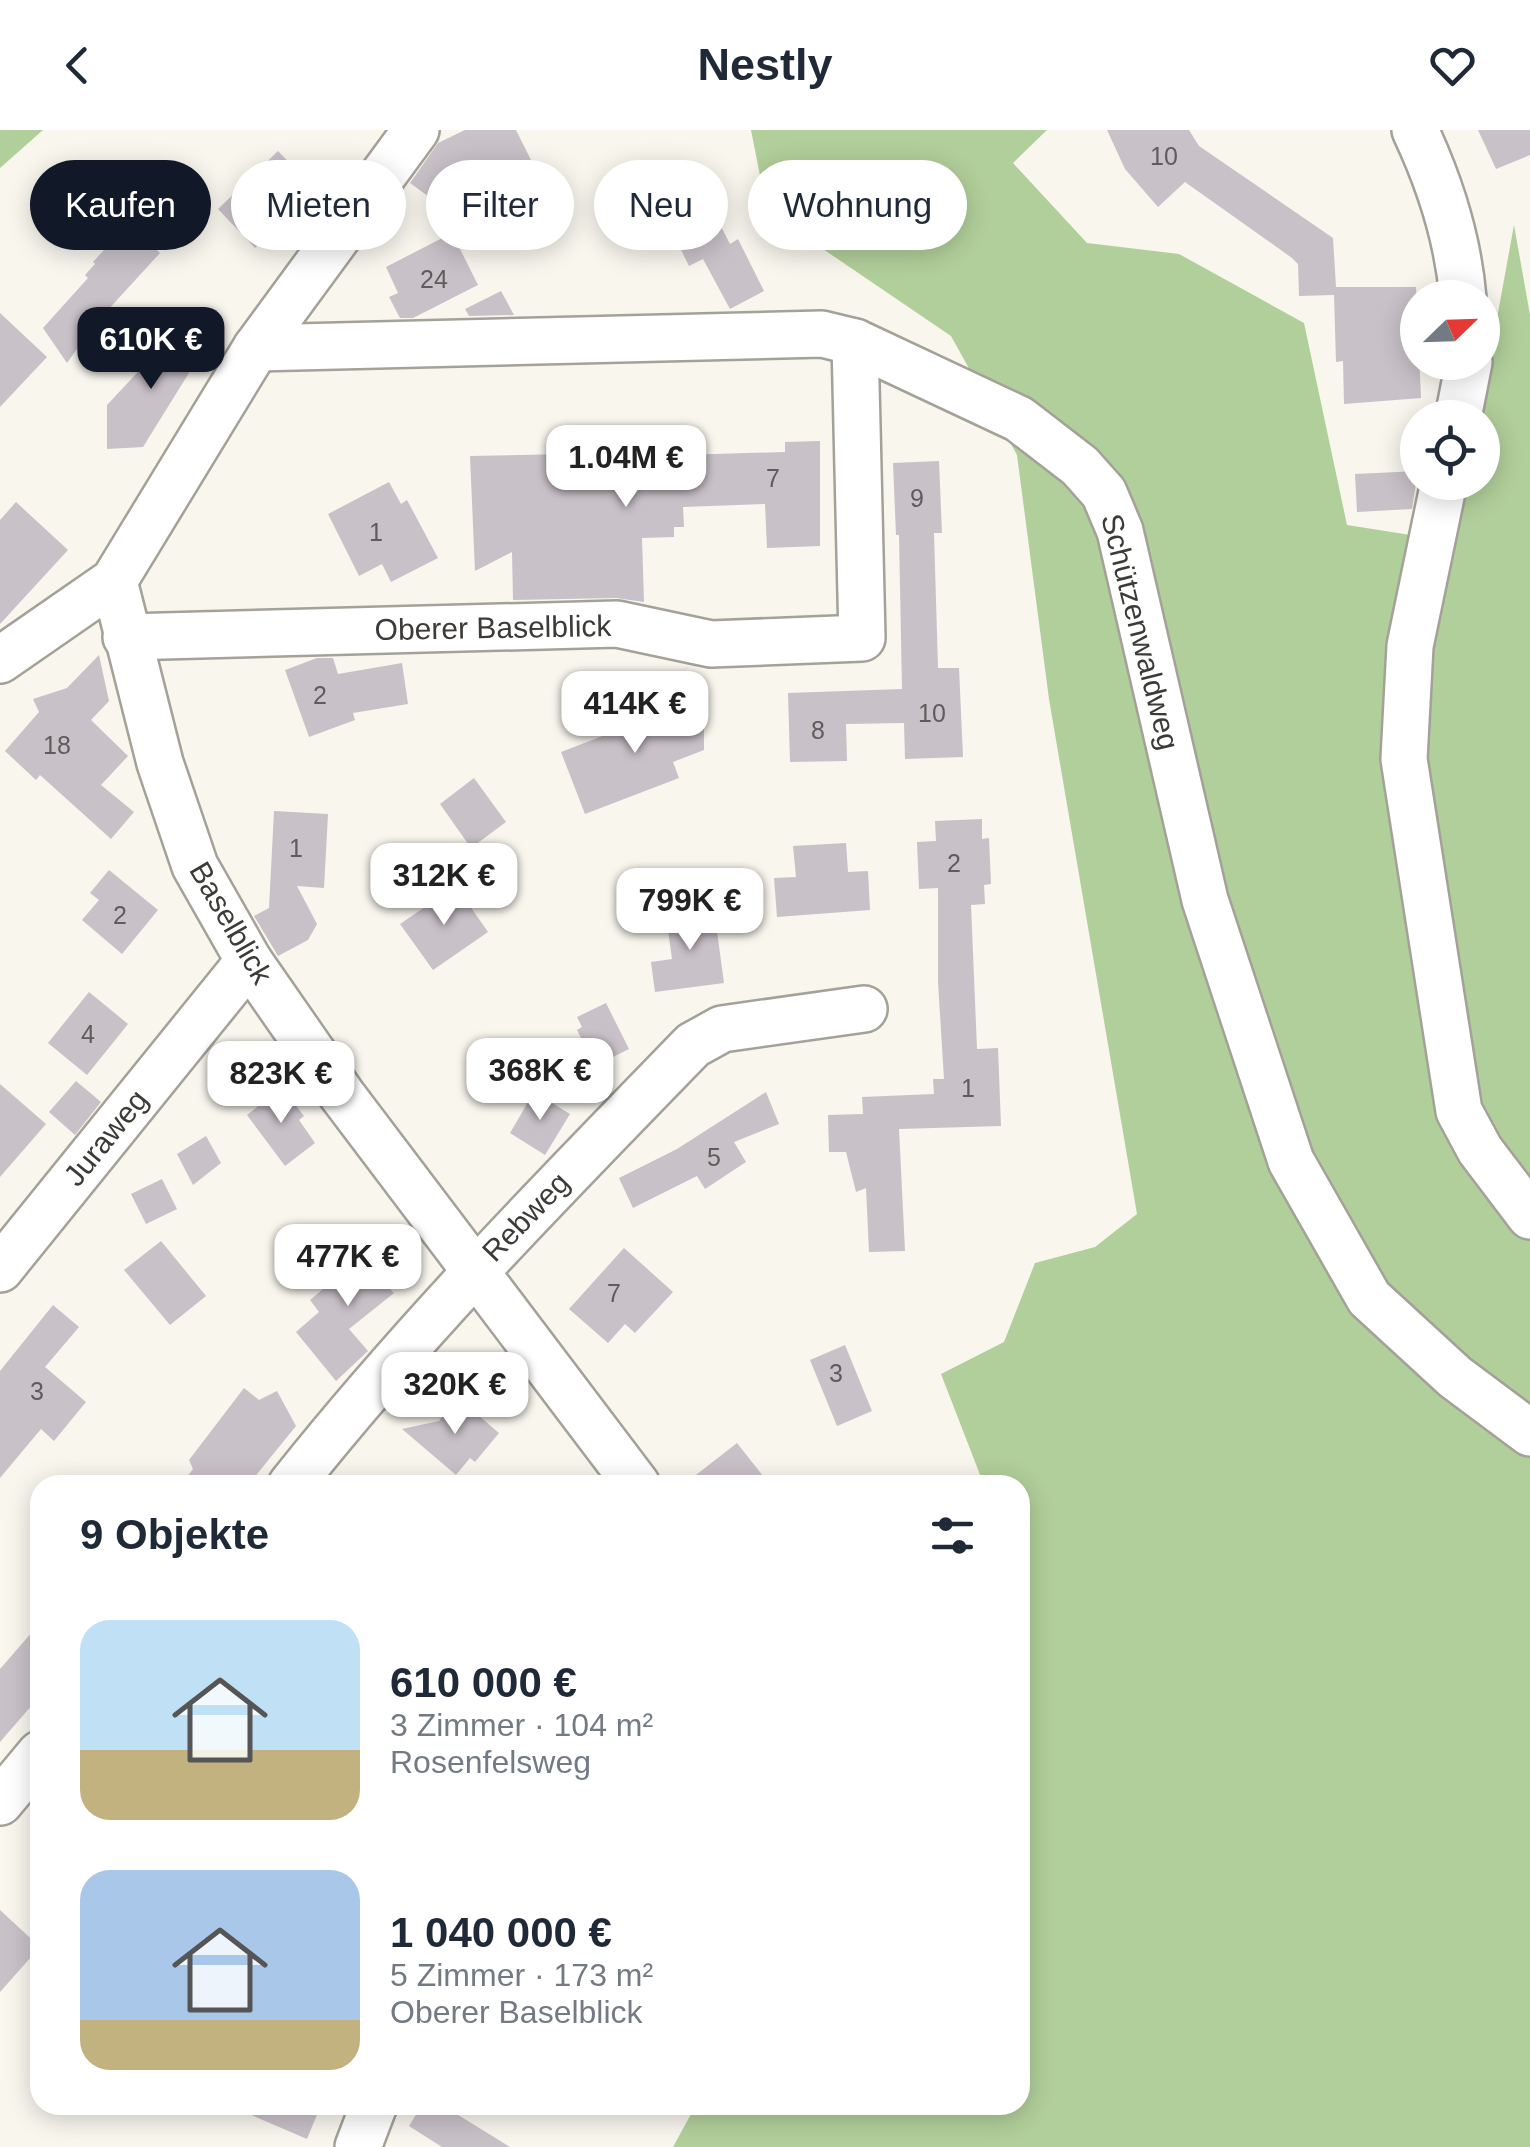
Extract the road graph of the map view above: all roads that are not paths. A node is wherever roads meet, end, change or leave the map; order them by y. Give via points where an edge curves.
1 (416, 130) edge
2 (1415, 130) edge
3 (1461, 280) edge
4 (854, 342) junction
5 (256, 348) junction
6 (1440, 500) edge
7 (114, 581) junction
8 (126, 637) junction
9 (0, 660) edge
10 (249, 961) junction
11 (864, 1009) dead end
12 (1530, 1216) edge
13 (0, 1269) edge
14 (475, 1269) junction
15 (1530, 1433) edge
16 (299, 1475) edge
17 (630, 1475) edge
18 (30, 1766) edge
19 (0, 1802) edge
20 (370, 2115) edge
21 (358, 2147) edge

1 - 5 street
2 - 3 street via 1436,174
4 - 5 street, Schützenwaldweg via 822,334
4 - 8 street, Oberer Baselblick via 862,638 711,644 617,624
4 - 15 street, Schützenwaldweg via 1018,420 1080,466 1104,493 1120,531 1204,900 1291,1161 1368,1298
5 - 7 street
6 - 12 street via 1410,646 1404,759 1460,1111
7 - 8 street, Baselblick
7 - 9 street
8 - 10 street, Baselblick via 195,866
10 - 13 street, Juraweg
10 - 14 street, Baselblick
11 - 14 street, Rebweg via 722,1029 693,1046
14 - 16 street, Rebweg
14 - 17 street, Baselblick
18 - 19 street
20 - 21 street

